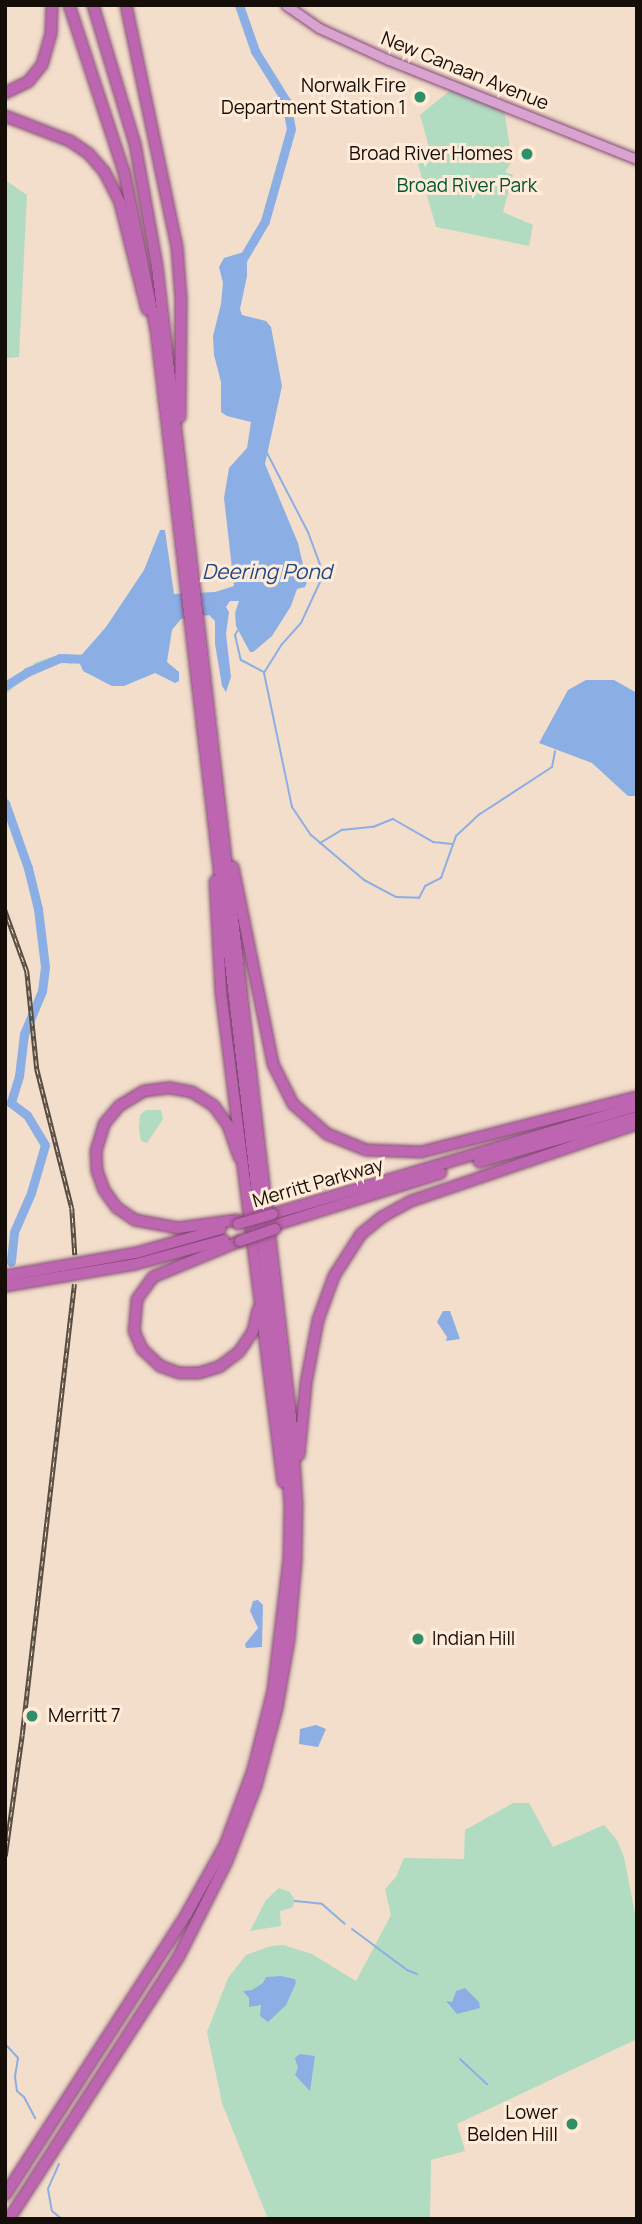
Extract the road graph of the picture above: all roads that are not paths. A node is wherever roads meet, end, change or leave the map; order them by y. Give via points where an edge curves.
1 (52, 5) edge
2 (69, 5) edge
3 (93, 5) edge
4 (126, 5) edge
5 (286, 5) edge
6 (5, 93) edge
7 (5, 116) edge
8 (637, 159) edge
9 (165, 382) junction
10 (173, 413) junction
11 (191, 588) junction
12 (195, 626) junction
13 (217, 817) junction
14 (220, 840) junction
15 (637, 1097) edge
16 (637, 1106) edge
17 (637, 1116) edge
18 (637, 1124) edge
19 (479, 1158) junction
20 (458, 1165) junction
21 (238, 1222) junction
22 (252, 1226) junction
23 (239, 1238) junction
24 (256, 1265) junction
25 (5, 1274) edge
26 (48, 1279) junction
27 (5, 1286) edge
28 (5, 1292) edge
29 (297, 1532) junction
30 (287, 1586) junction
31 (5, 2195) edge
32 (9, 2219) edge

1 - 6 highway via 50,41 42,65 28,82
2 - 9 highway via 127,185
3 - 9 highway via 139,161 152,230
4 - 10 highway via 177,247 180,395
5 - 8 main road, New Canaan Avenue via 331,34 389,60
7 - 9 highway via 77,145 112,183
9 - 10 highway
10 - 11 highway
10 - 11 highway
11 - 12 highway
12 - 13 highway via 213,747
12 - 13 highway via 210,793
13 - 14 highway
13 - 14 highway
14 - 15 highway via 273,1064 293,1104 320,1130 358,1148 401,1153 453,1146
14 - 22 highway via 222,999
14 - 29 highway via 292,1426
14 - 30 highway via 287,1451
16 - 19 highway, Merritt Parkway
17 - 19 highway, Merritt Parkway
18 - 29 highway via 411,1201 382,1217 354,1243 334,1276 318,1320 306,1383
19 - 20 highway, Merritt Parkway
20 - 21 highway, Merritt Parkway, bridge
20 - 23 highway, Merritt Parkway, bridge
21 - 22 highway via 168,1228 135,1220 117,1208 101,1184 96,1157 101,1131 113,1112 138,1093 164,1088 192,1093 214,1106 234,1141
21 - 25 highway, Merritt Parkway via 136,1253
22 - 24 highway
23 - 24 highway via 169,1268 145,1285 136,1299 133,1318 136,1338 146,1354 166,1369 185,1374 212,1370 231,1359 250,1337 257,1320
23 - 26 highway, Merritt Parkway
24 - 30 highway via 285,1507
26 - 27 highway, Merritt Parkway
26 - 28 highway
29 - 32 highway via 292,1612 279,1697 256,1786 232,1848 179,1956
30 - 31 highway via 267,1718 225,1845 186,1915

